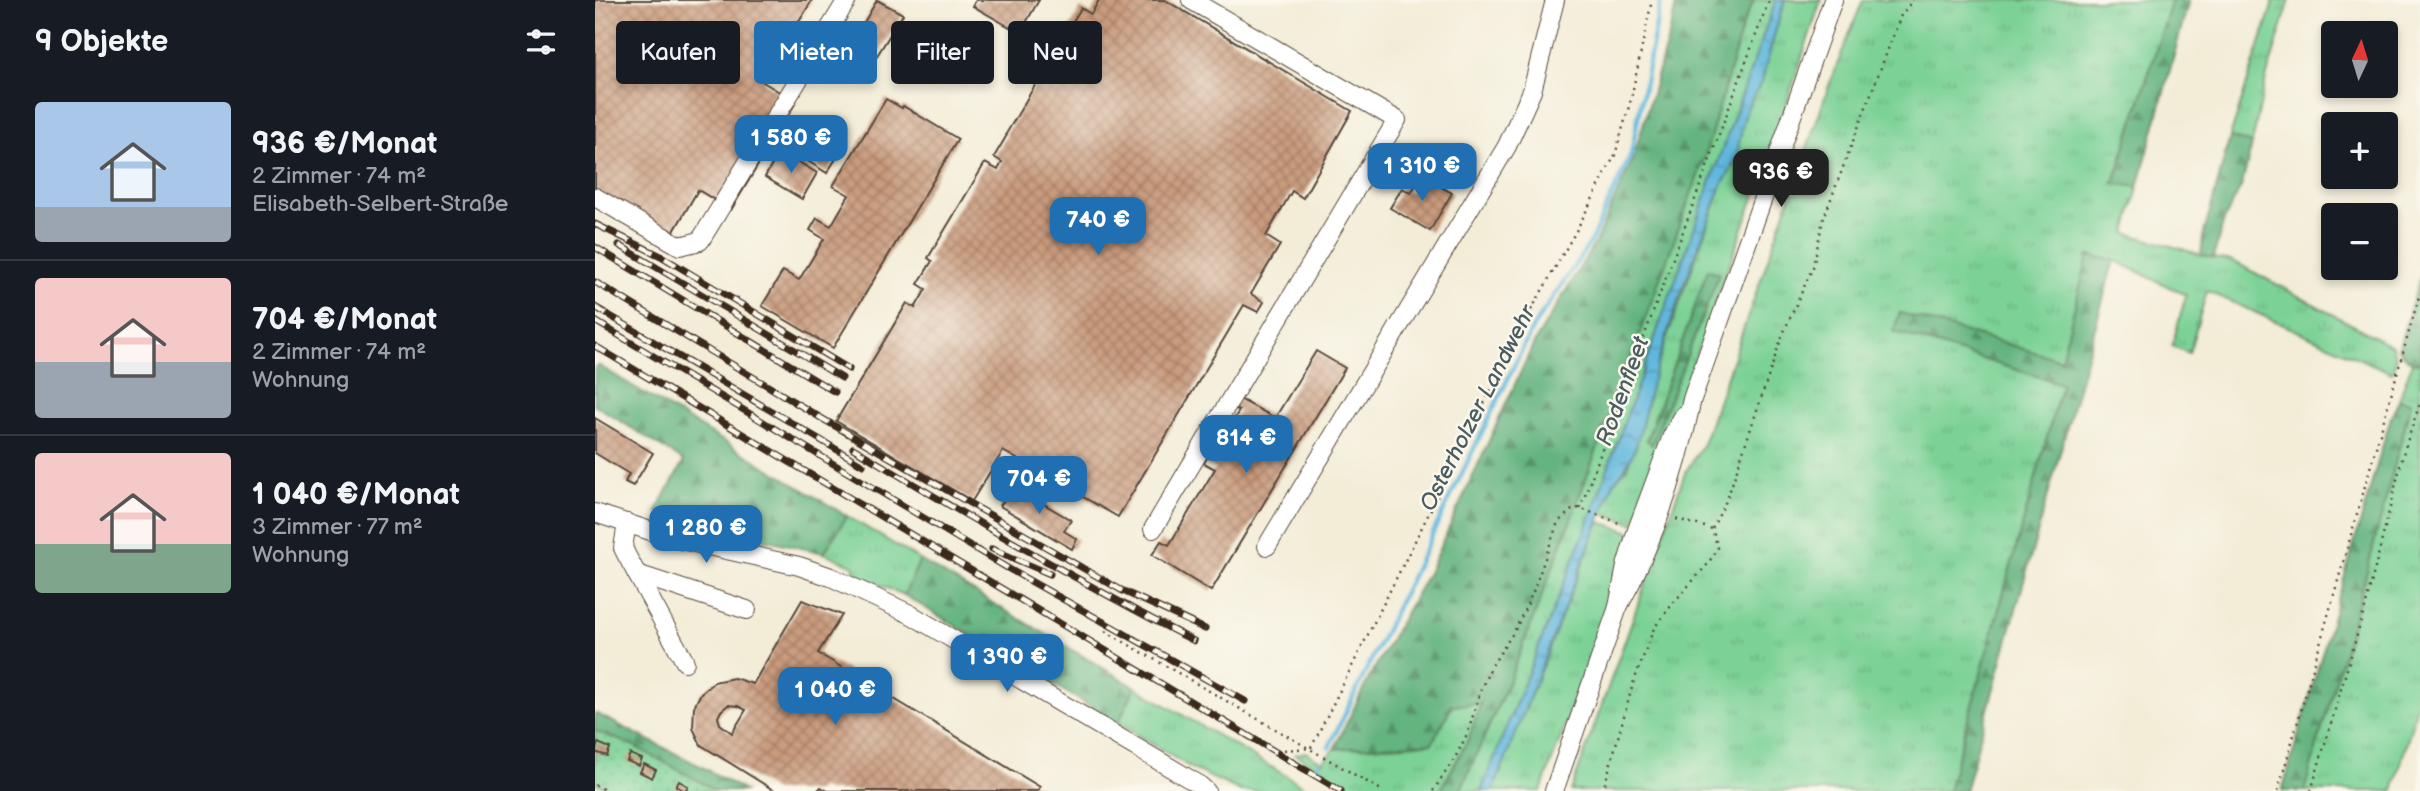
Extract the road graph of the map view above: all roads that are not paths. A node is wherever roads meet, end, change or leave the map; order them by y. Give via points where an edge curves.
1 (847, 0) edge
2 (1191, 0) edge
3 (1555, 0) edge
4 (1833, 0) edge
5 (595, 197) edge
6 (1692, 399) junction
7 (595, 513) edge
8 (627, 523) junction
9 (1153, 529) dead end
10 (1268, 546) dead end
11 (637, 574) junction
12 (1618, 607) junction
13 (747, 610) dead end
14 (685, 662) dead end
15 (1206, 791) edge
16 (1554, 791) edge

1 - 5 street via 700,241 680,246
2 - 9 street via 1397,120
3 - 10 street via 1532,91 1507,146
4 - 6 street
6 - 12 street via 1659,514
6 - 12 street via 1672,436 1637,530
7 - 8 street
8 - 11 street via 623,548
8 - 15 street via 831,577 910,614
11 - 13 street
11 - 14 street
12 - 16 street

